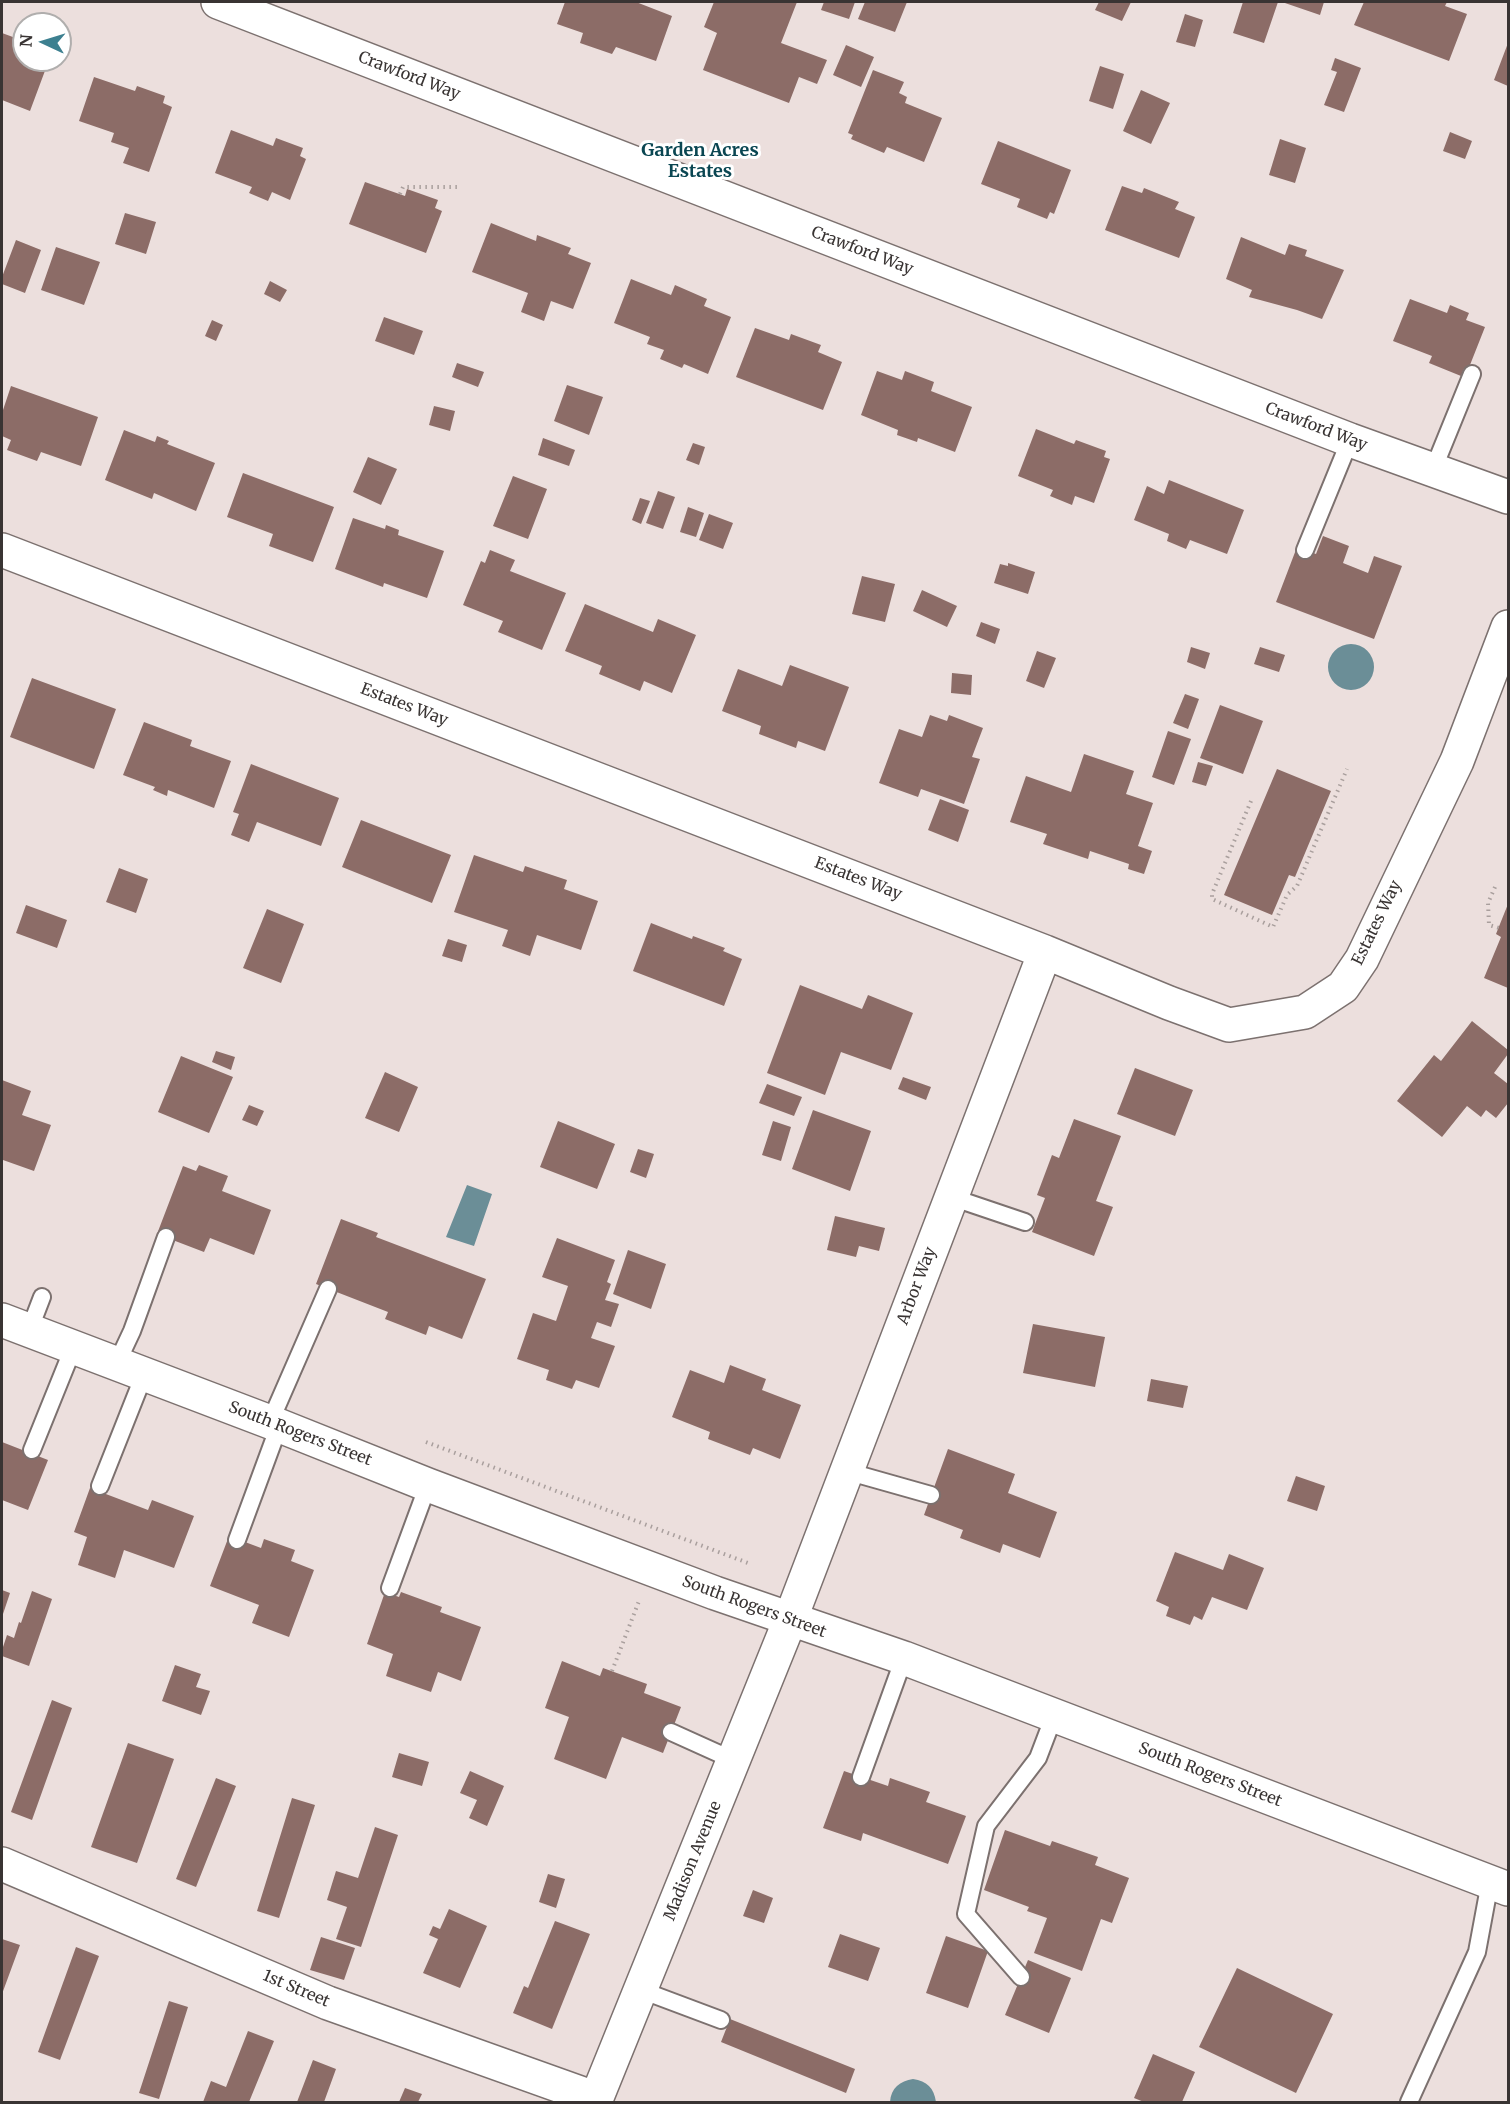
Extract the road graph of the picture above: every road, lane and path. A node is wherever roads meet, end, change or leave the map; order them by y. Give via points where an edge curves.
1 (218, 2) edge
2 (457, 187) dead end
3 (400, 194) dead end
4 (1472, 374) dead end
5 (1350, 440) junction
6 (1433, 470) junction
7 (1509, 497) edge
8 (2, 550) edge
9 (1305, 550) dead end
10 (1509, 627) edge
11 (1347, 769) dead end
12 (1251, 801) dead end
13 (1495, 887) dead end
14 (1499, 928) dead end
15 (1045, 952) junction
16 (951, 1197) junction
17 (1025, 1222) dead end
18 (166, 1237) dead end
19 (328, 1288) dead end
20 (42, 1298) dead end
21 (15, 1325) edge
22 (74, 1346) junction
23 (131, 1369) junction
24 (274, 1424) junction
25 (32, 1450) dead end
26 (846, 1471) junction
27 (428, 1485) junction
28 (100, 1486) dead end
29 (931, 1495) dead end
30 (237, 1540) dead end
31 (651, 1569) junction
32 (390, 1588) dead end
33 (790, 1620) junction
34 (904, 1658) junction
35 (612, 1671) dead end
36 (1054, 1716) junction
37 (671, 1732) dead end
38 (733, 1760) junction
39 (861, 1777) dead end
40 (2, 1864) edge
41 (1500, 1886) edge
42 (1021, 1977) dead end
43 (641, 1990) junction
44 (721, 2020) dead end
45 (596, 2101) edge
46 (1409, 2103) edge

1 - 5 street, Crawford Way
2 - 3 path via 403,187
4 - 6 lane
5 - 6 street, Crawford Way
5 - 9 lane
6 - 7 street, Crawford Way
8 - 15 street, Estates Way
10 - 15 street, Estates Way via 1456,760 1362,959 1343,987 1305,1012 1229,1025
11 - 12 path via 1298,886 1287,895 1273,927 1212,899
13 - 14 path via 1488,903 1489,925
15 - 16 street, Arbor Way
16 - 17 lane
16 - 26 street, Arbor Way
18 - 23 lane via 132,1331
19 - 24 lane
20 - 21 lane
21 - 22 street, South Rogers Street
22 - 23 street, South Rogers Street
22 - 25 lane
23 - 24 street, South Rogers Street
23 - 28 lane
24 - 27 street, South Rogers Street
24 - 30 lane
26 - 29 lane
26 - 33 street, Arbor Way
27 - 31 street, South Rogers Street
27 - 32 lane
31 - 33 street, South Rogers Street
31 - 35 path
33 - 34 street, South Rogers Street
33 - 38 street, Madison Avenue
34 - 36 street, South Rogers Street
34 - 39 lane
36 - 41 street, South Rogers Street
36 - 42 lane via 1038,1758 986,1826 966,1914
37 - 38 lane
38 - 43 street, Madison Avenue
40 - 45 street, 1st Street via 328,2003
41 - 46 lane via 1477,1952
43 - 44 lane
43 - 45 street, Madison Avenue

